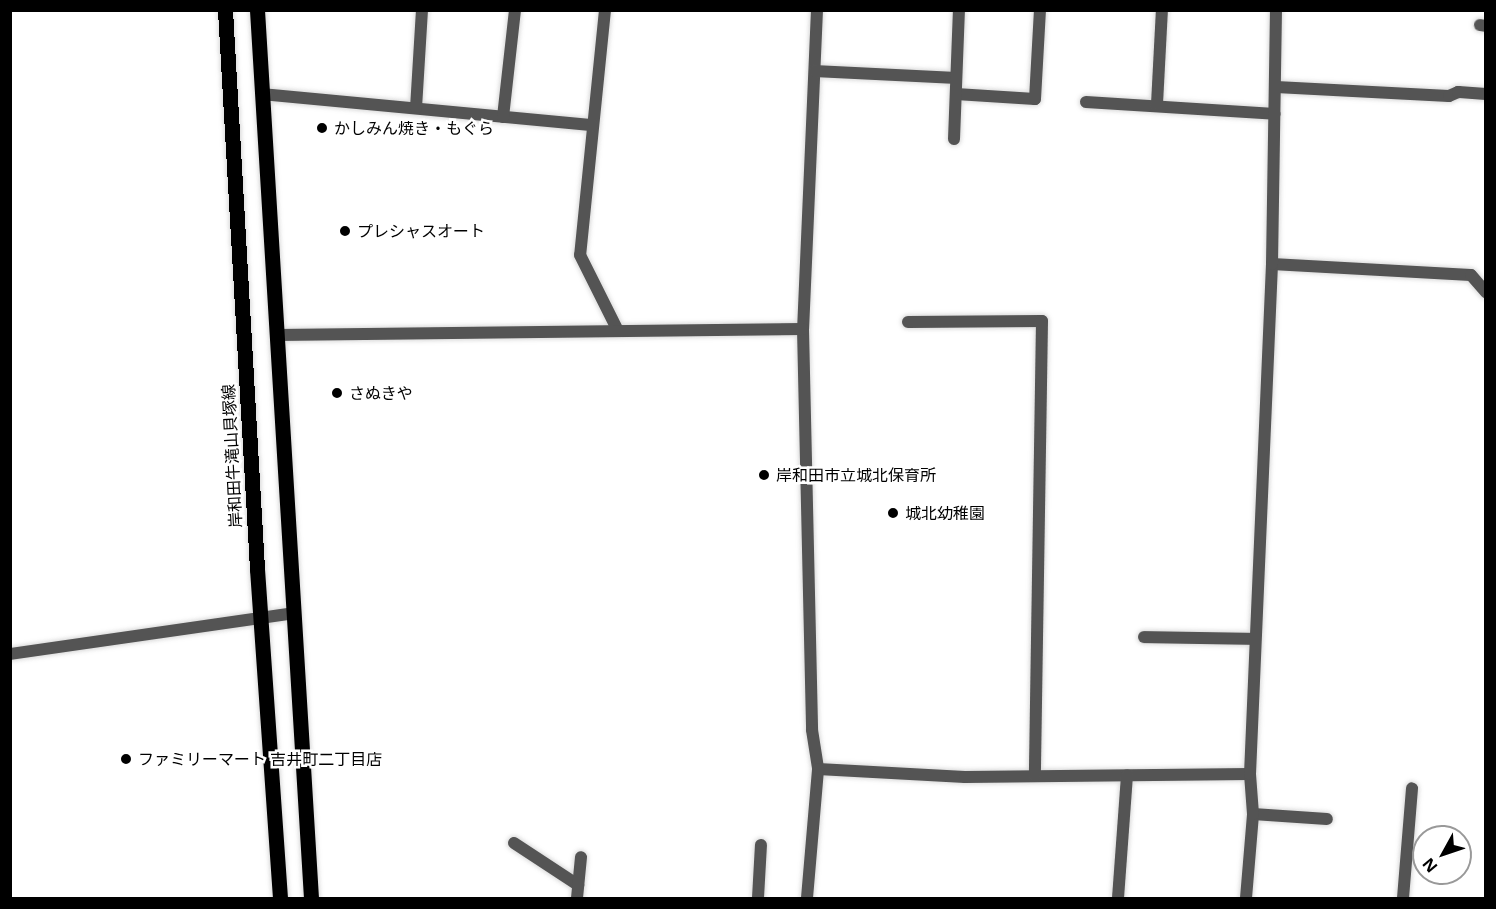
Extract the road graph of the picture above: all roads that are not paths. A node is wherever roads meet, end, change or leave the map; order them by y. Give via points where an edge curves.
1 (225, 10) edge
2 (257, 10) edge
3 (422, 10) edge
4 (515, 10) edge
5 (605, 10) edge
6 (817, 10) edge
7 (959, 10) edge
8 (1040, 10) edge
9 (1162, 10) edge
10 (1276, 10) edge
11 (815, 71) junction
12 (956, 78) junction
13 (1276, 87) junction
14 (262, 94) junction
15 (956, 94) junction
16 (1485, 94) edge
17 (1086, 102) dead end
18 (1157, 104) junction
19 (416, 108) junction
20 (1275, 114) junction
21 (503, 117) junction
22 (593, 125) junction
23 (954, 139) dead end
24 (1272, 264) junction
25 (1485, 292) edge
26 (908, 322) dead end
27 (803, 329) junction
28 (618, 331) junction
29 (277, 335) junction
30 (294, 613) junction
31 (260, 618) junction
32 (1143, 637) dead end
33 (1255, 639) junction
34 (10, 654) edge
35 (818, 769) junction
36 (1250, 774) junction
37 (1127, 775) junction
38 (1035, 776) junction
39 (1412, 788) dead end
40 (1253, 814) junction
41 (1327, 819) dead end
42 (514, 843) dead end
43 (761, 845) dead end
44 (581, 857) dead end
45 (578, 885) junction
46 (280, 898) edge
47 (311, 898) edge
48 (577, 898) edge
49 (758, 898) edge
50 (807, 898) edge
51 (1118, 898) edge
52 (1246, 898) edge
53 (1403, 898) edge

1 - 31 main road, 岸和田牛滝山貝塚線
2 - 14 main road
3 - 19 street
4 - 21 street
5 - 22 street
6 - 11 street
7 - 12 street
8 - 15 street via 1035,99
9 - 18 street
10 - 13 street
11 - 12 street
11 - 27 street
12 - 15 street
13 - 16 street via 1449,96
13 - 20 street
14 - 19 street
14 - 29 main road
15 - 23 street
17 - 18 street
18 - 20 street
19 - 21 street
20 - 24 street
21 - 22 street
22 - 28 street via 580,255
24 - 25 street via 1471,275
24 - 33 street
26 - 38 street via 1042,321
27 - 28 street
27 - 35 street via 812,730
28 - 29 street
29 - 30 main road
30 - 31 street
30 - 47 main road
31 - 34 street
31 - 46 main road, 岸和田牛滝山貝塚線
32 - 33 street
33 - 36 street
35 - 38 street via 965,777
35 - 50 street
36 - 37 street
36 - 40 street
37 - 38 street
37 - 51 street
39 - 53 street
40 - 41 street
40 - 52 street
42 - 45 street
43 - 49 street
44 - 45 street
45 - 48 street

